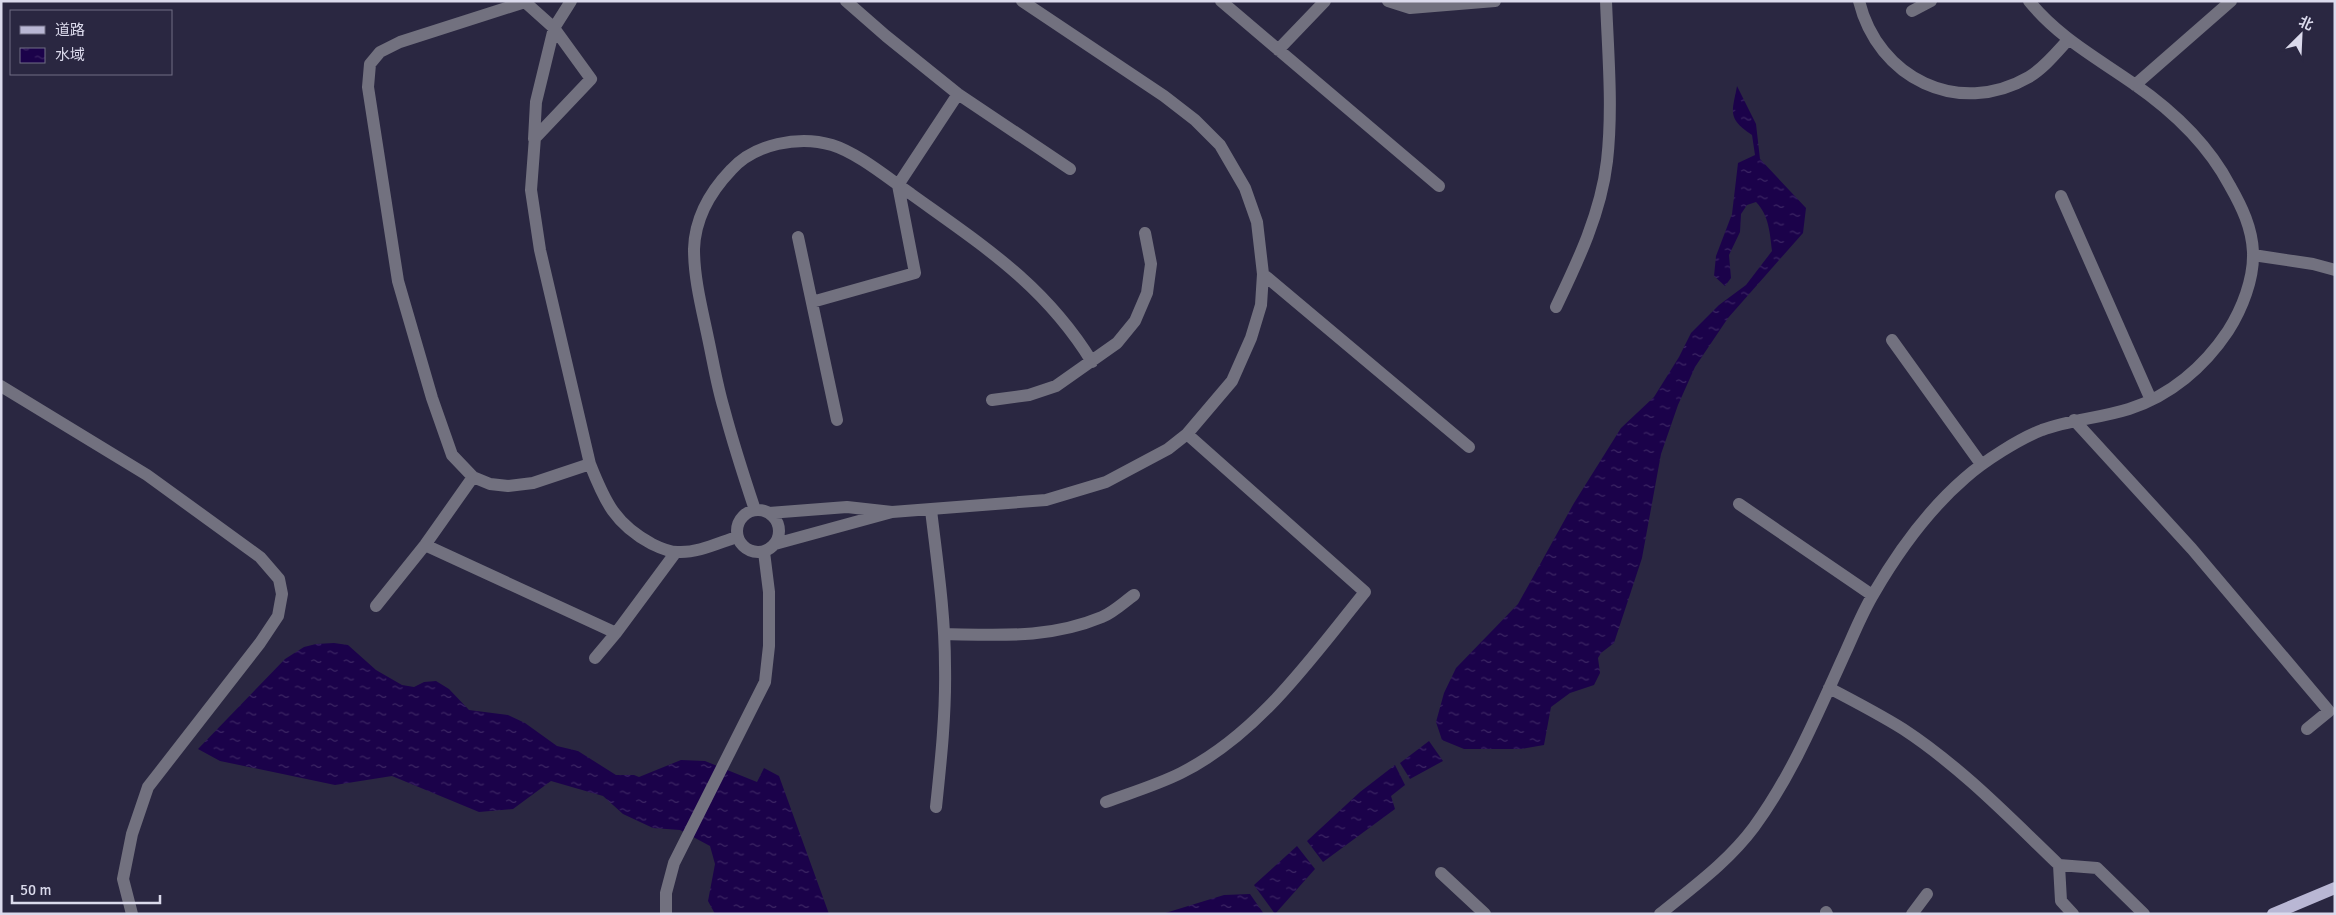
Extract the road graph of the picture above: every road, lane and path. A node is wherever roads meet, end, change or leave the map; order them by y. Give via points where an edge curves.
1 (570, 1) edge
2 (846, 1) edge
3 (1022, 1) edge
4 (1220, 1) edge
5 (1324, 1) edge
6 (1388, 1) edge
7 (1495, 1) edge
8 (1606, 1) edge
9 (1859, 1) edge
10 (1931, 1) edge
11 (2029, 1) edge
12 (2230, 1) edge
13 (526, 2) edge
14 (1470, 2) edge
15 (1912, 11) dead end
16 (554, 28) junction
17 (2068, 40) junction
18 (1278, 50) junction
19 (2135, 85) junction
20 (958, 94) junction
21 (535, 137) junction
22 (1070, 169) dead end
23 (898, 185) junction
24 (1439, 186) dead end
25 (2061, 196) dead end
26 (1145, 233) dead end
27 (798, 237) dead end
28 (2253, 255) junction
29 (2335, 270) edge
30 (1264, 274) junction
31 (812, 302) junction
32 (1556, 308) dead end
33 (1892, 340) dead end
34 (1092, 362) junction
35 (1, 386) edge
36 (992, 400) dead end
37 (2151, 400) junction
38 (837, 420) dead end
39 (2074, 420) junction
40 (1187, 434) junction
41 (1469, 447) dead end
42 (590, 464) junction
43 (1981, 464) junction
44 (473, 477) junction
45 (1739, 504) dead end
46 (755, 510) junction
47 (931, 510) junction
48 (892, 512) junction
49 (769, 513) junction
50 (737, 537) junction
51 (425, 545) junction
52 (769, 548) junction
53 (676, 552) junction
54 (1134, 595) dead end
55 (1872, 595) junction
56 (376, 606) dead end
57 (616, 634) junction
58 (944, 634) junction
59 (594, 658) dead end
60 (1829, 688) junction
61 (2308, 729) dead end
62 (1106, 802) dead end
63 (936, 807) dead end
64 (2059, 865) junction
65 (1441, 873) dead end
66 (2335, 888) edge
67 (1927, 894) dead end
68 (132, 914) edge
69 (666, 914) edge
70 (1485, 914) edge
71 (1660, 914) edge
72 (1912, 914) edge
73 (2073, 914) edge
74 (2144, 914) edge
75 (2273, 914) edge

1 - 16 street
2 - 20 street
3 - 30 street via 1164,96 1220,145 1245,188 1257,222
4 - 18 street
5 - 18 street
6 - 14 street via 1410,8
7 - 14 street
8 - 32 street via 1610,133 1607,163 1583,251
9 - 17 street via 1862,16 1875,43 1893,64 1916,80 1947,90 1976,93 2005,87 2030,76
10 - 15 street
11 - 17 street via 2041,17
12 - 19 street
13 - 16 street
13 - 44 street via 400,42 380,52 370,64 368,87 398,281 452,455
16 - 21 street via 536,102
16 - 21 street via 591,79
17 - 19 street
18 - 24 street
19 - 28 street via 2166,108 2196,137 2220,167 2250,229
20 - 22 street
20 - 23 street
21 - 42 street via 531,190 540,250
23 - 31 street via 915,273
23 - 34 street via 1006,262 1039,293 1079,340
23 - 46 street via 869,164 833,145 804,141 768,146 738,162 714,189 702,212 694,248 699,295 723,408
25 - 37 street
26 - 34 street via 1151,264 1147,293 1135,321 1117,343
27 - 31 street
28 - 29 street
28 - 37 street via 2248,288 2236,318 2220,343 2180,384
30 - 40 street via 1254,330 1232,381
30 - 41 street
31 - 38 street
33 - 43 street
34 - 36 street via 1056,386 1028,395
35 - 68 street via 147,475 260,558 279,579 282,594 278,616 148,787 132,834 123,879
37 - 39 street via 2127,409
39 - 43 street via 2037,432
39 - 61 street via 2192,549 2329,711
40 - 47 street via 1168,449 1106,482 1046,500
40 - 62 street via 1365,592 1284,690 1231,741 1181,774
42 - 44 street via 534,483 508,486 490,484
42 - 53 street via 616,517 640,537
43 - 55 street via 1922,522
44 - 51 street
45 - 55 street
46 - 49 street
46 - 50 street via 748,512 738,523
47 - 48 street
47 - 58 street
48 - 49 street via 847,507
48 - 52 street
49 - 52 street via 779,532
50 - 52 street via 745,548 757,552
50 - 53 street via 692,552
51 - 56 street
51 - 57 street
52 - 69 street via 769,646 765,682 674,863 666,893
53 - 57 street
54 - 58 street via 1104,616 1054,632 1010,636
55 - 60 street
57 - 59 street
58 - 63 street via 942,743
60 - 64 street via 1897,725 1939,756 1984,793
60 - 71 street via 1779,788 1753,827 1729,856
64 - 73 street via 2061,901
64 - 74 street via 2098,868
65 - 70 street
66 - 75 main road
67 - 72 street

